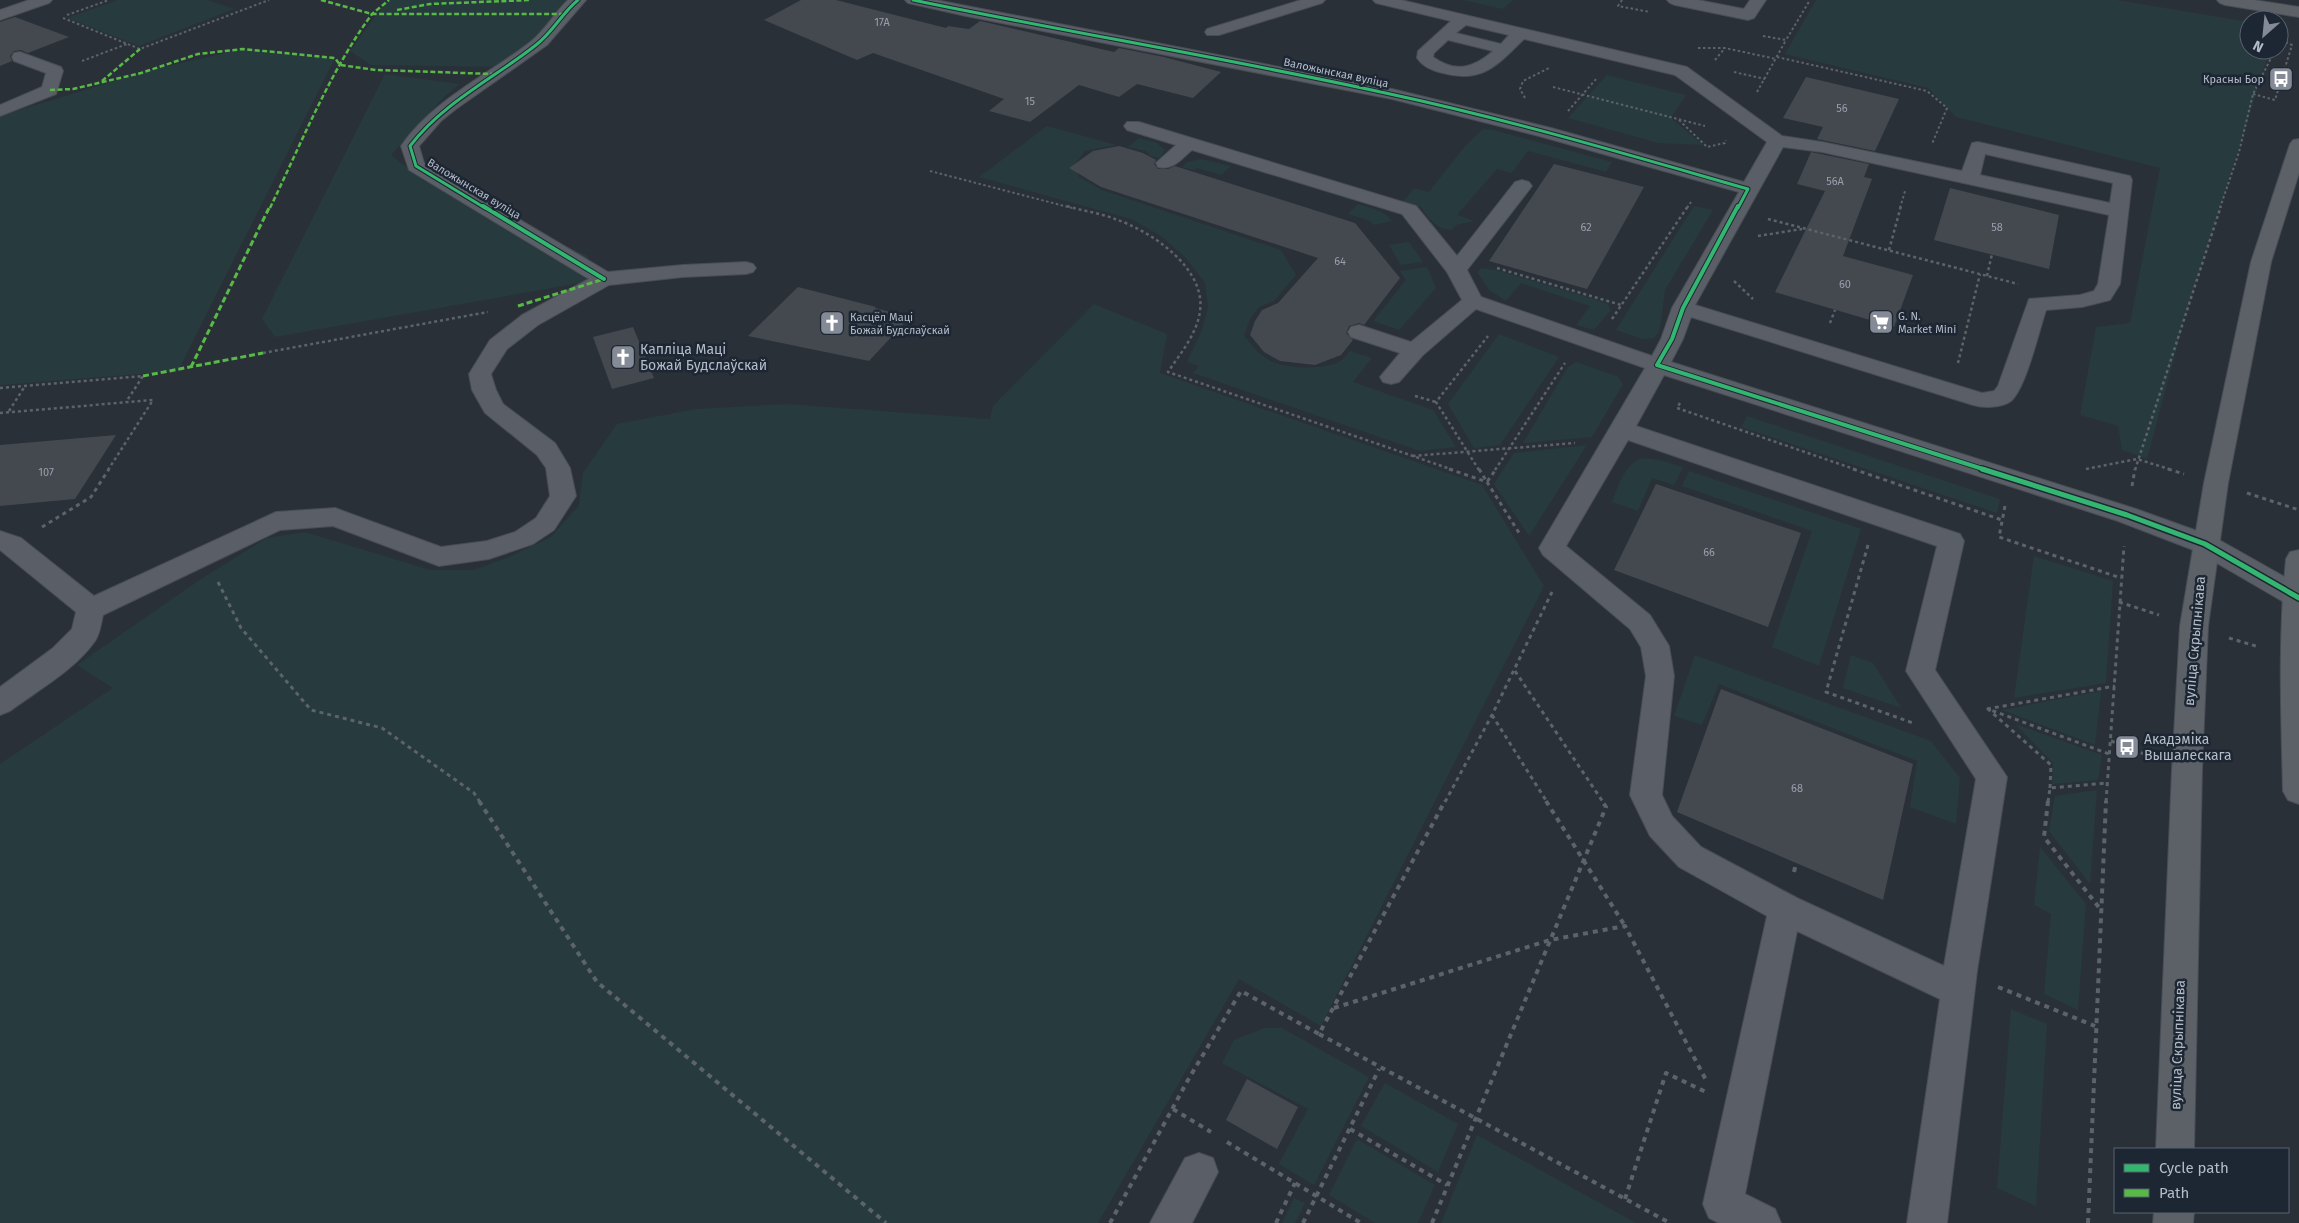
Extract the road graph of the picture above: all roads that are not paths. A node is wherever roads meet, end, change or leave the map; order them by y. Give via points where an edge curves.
1 (44, 0) edge
2 (578, 0) edge
3 (913, 0) edge
4 (1317, 0) edge
5 (1381, 0) edge
6 (1675, 0) edge
7 (1758, 0) edge
8 (2225, 0) edge
9 (2299, 12) edge
10 (0, 15) edge
11 (1463, 19) junction
12 (1212, 32) dead end
13 (1521, 33) junction
14 (1445, 35) junction
15 (1503, 49) junction
16 (20, 57) dead end
17 (0, 111) edge
18 (1133, 126) dead end
19 (1777, 141) junction
20 (1189, 143) junction
21 (2299, 144) edge
22 (1165, 163) dead end
23 (1969, 180) junction
24 (1522, 186) dead end
25 (1748, 189) junction
26 (2119, 211) junction
27 (746, 268) dead end
28 (1457, 270) junction
29 (604, 279) junction
30 (1473, 301) junction
31 (1683, 308) junction
32 (1359, 332) dead end
33 (1415, 350) junction
34 (1657, 365) junction
35 (1391, 377) dead end
36 (1622, 430) junction
37 (6, 542) edge
38 (2205, 544) junction
39 (2299, 559) edge
40 (2297, 597) edge
41 (91, 609) junction
42 (0, 703) edge
43 (2298, 752) edge
44 (2299, 791) edge
45 (1785, 909) junction
46 (1959, 990) junction
47 (2175, 1148) edge
48 (1199, 1172) dead end
49 (1170, 1223) edge
50 (1761, 1223) edge
51 (1927, 1223) edge

1 - 10 street
2 - 29 street, Валожынская вуліца via 532,49 436,117 420,130 410,146 416,166
3 - 25 street, Валожынская вуліца via 1341,83 1521,126
4 - 12 street
5 - 11 street
6 - 7 street via 1748,14
8 - 9 main road
11 - 13 street
11 - 14 street
13 - 15 street
13 - 19 street via 1681,71
14 - 15 street
14 - 15 street via 1432,46 1490,61
16 - 17 street via 55,71 50,90
18 - 20 street
19 - 23 street via 1822,147
19 - 25 street
20 - 22 street
20 - 28 street via 1409,210
21 - 38 main road, вуліца Скрыпнікава via 2260,262
23 - 26 street
23 - 26 street via 1978,147 2123,180
24 - 28 street
25 - 31 street
26 - 31 street via 2109,284 2102,295 2082,301 2037,304 2009,389 2001,397 1981,400
27 - 29 street
28 - 30 street
29 - 41 street via 530,320 498,345 480,374 493,408 546,448 558,468 563,496 545,524 524,538 489,550 439,557 335,517 276,521
30 - 33 street
30 - 34 street
31 - 34 street via 1672,339
32 - 33 street
33 - 35 street
34 - 36 street
34 - 38 street via 2126,515
36 - 45 street via 1552,548 1640,622 1655,646 1660,676 1646,795 1661,826 1690,857
36 - 46 street via 1951,541 1920,671 1992,777
37 - 41 street
38 - 40 street
38 - 47 main road, вуліца Скрыпнікава via 2194,626
39 - 40 main road
40 - 43 main road via 2294,658
41 - 42 street via 84,634 74,645
43 - 44 main road
45 - 46 street
45 - 50 street via 1723,1204
46 - 51 street
48 - 49 street

